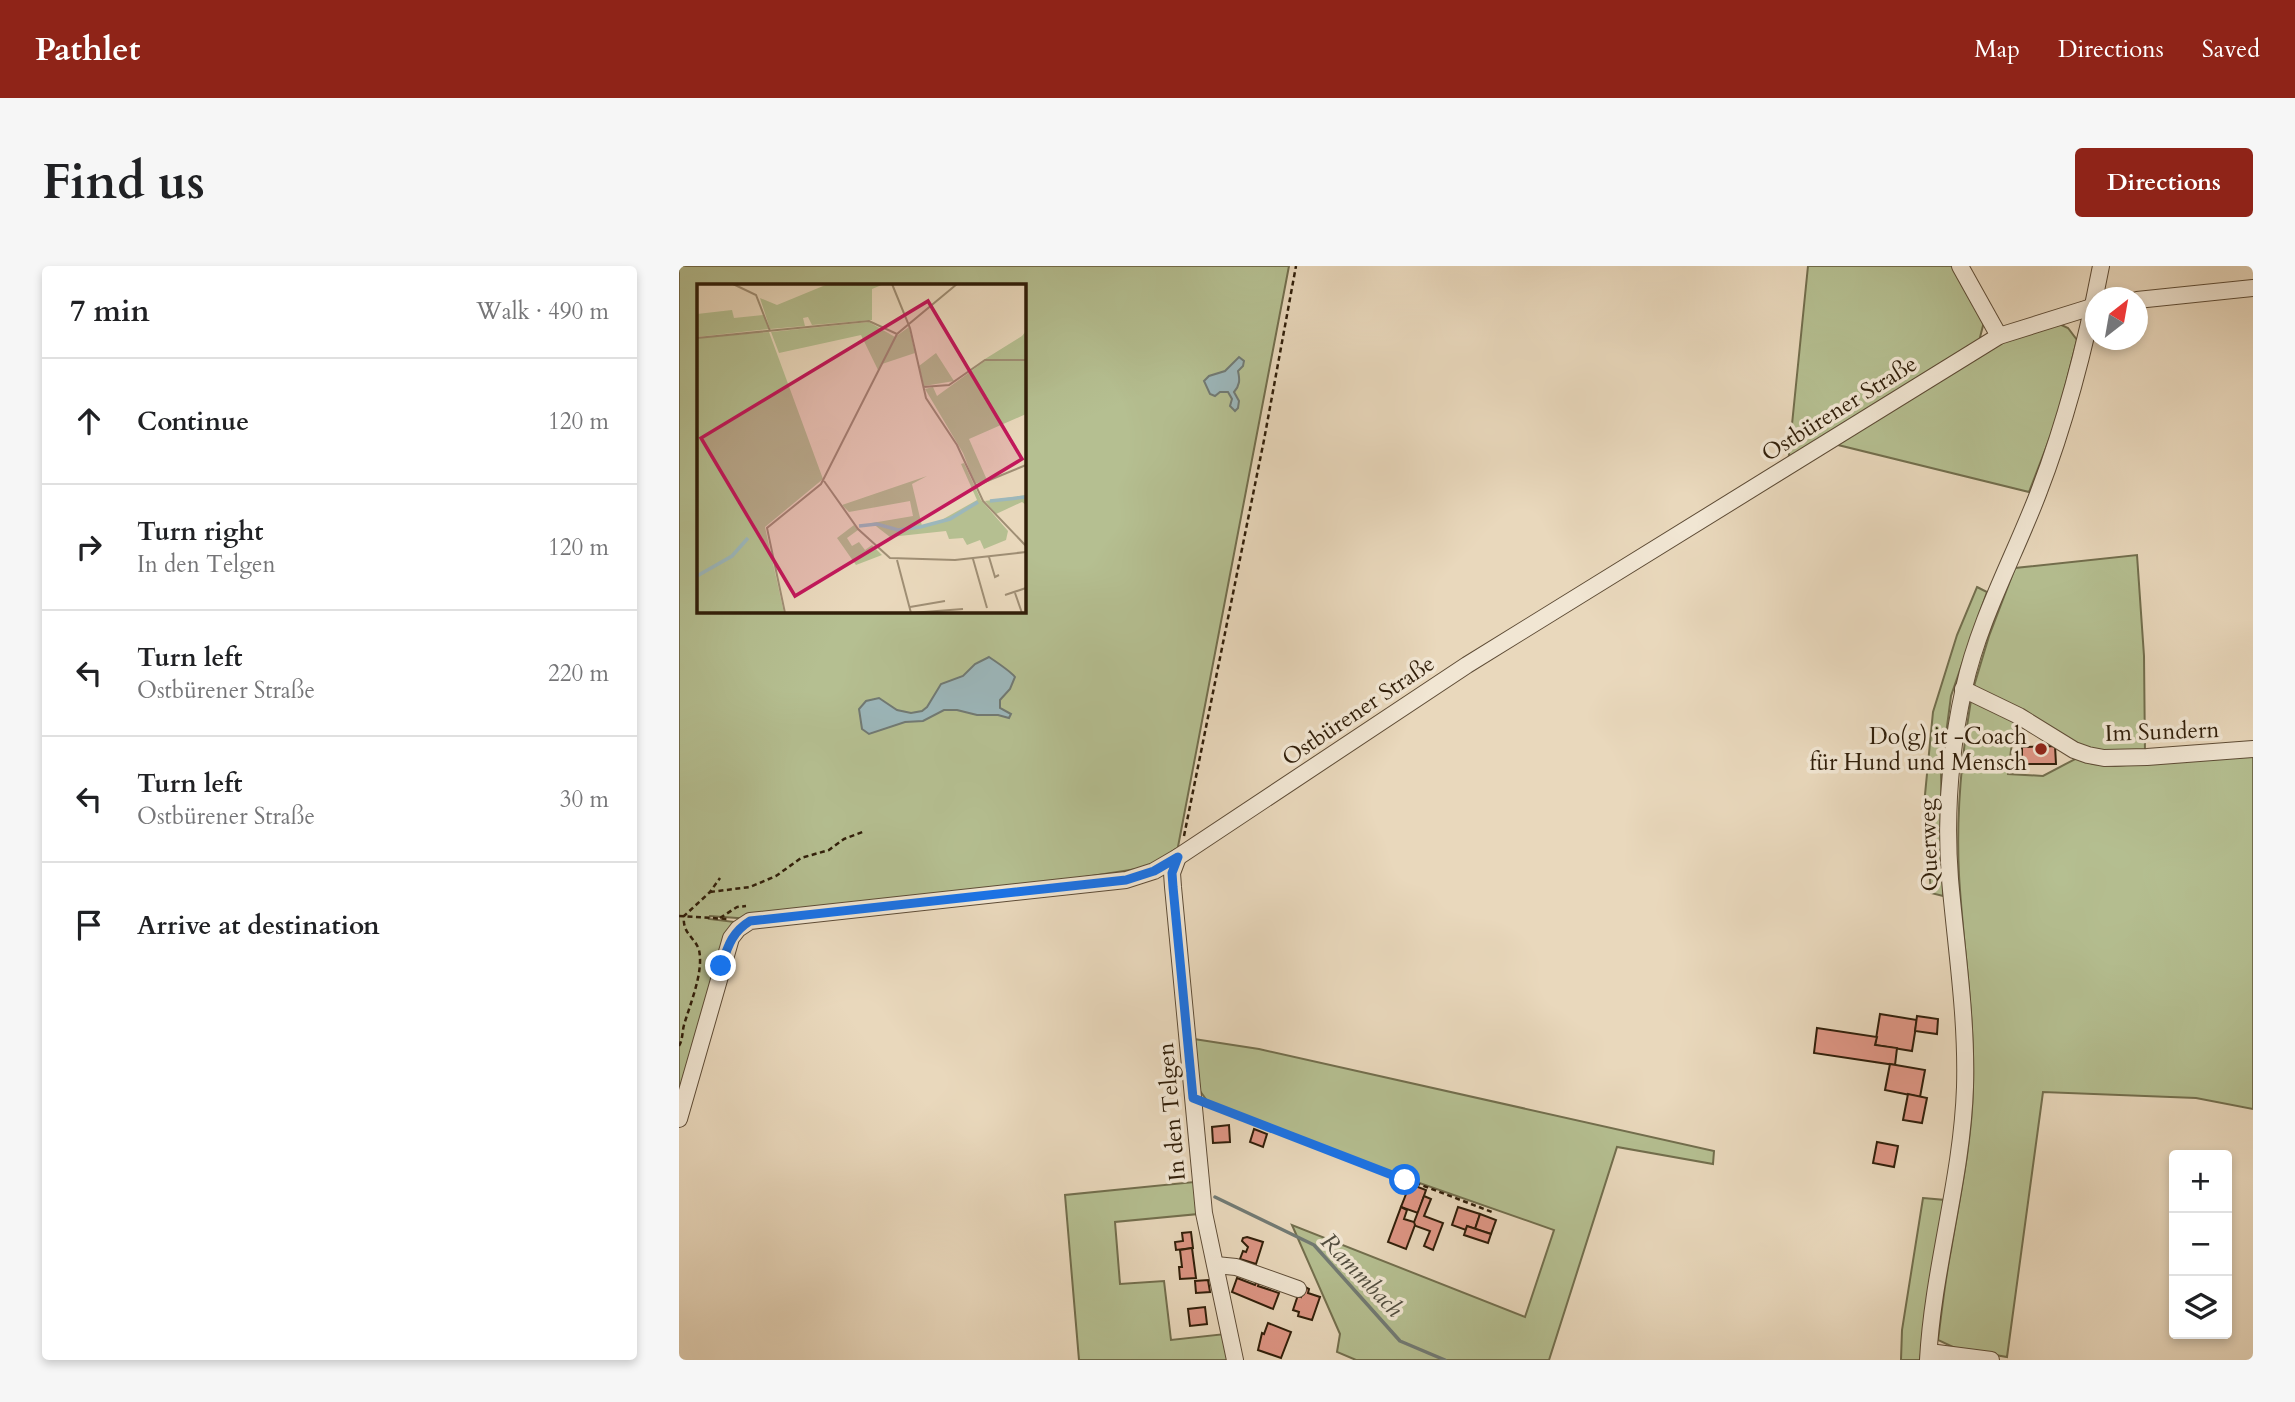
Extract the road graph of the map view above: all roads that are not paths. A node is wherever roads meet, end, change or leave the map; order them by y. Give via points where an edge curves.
1 (1960, 266) edge
2 (2101, 266) edge
3 (2097, 287) edge
4 (2253, 288) edge
5 (2148, 299) edge
6 (2085, 309) edge
7 (1999, 336) junction
8 (2085, 347) edge
9 (1963, 689) junction
10 (2253, 749) edge
11 (1178, 857) junction
12 (679, 1119) edge
13 (1216, 1265) junction
14 (1298, 1289) dead end
15 (1928, 1356) edge
16 (1235, 1360) edge
17 (1991, 1360) edge

1 - 7 street
2 - 3 street
4 - 5 street
6 - 7 street, Ostbürener Straße
7 - 11 street, Ostbürener Straße via 1467,665
8 - 9 street, Querweg via 2064,421 1988,609
9 - 10 street, Im Sundern via 2088,755 2147,757
9 - 15 street, Querweg via 1951,754 1948,807 1966,1042 1965,1087 1962,1143
11 - 12 street, Ostbürener Straße via 1126,880 750,921 731,938
11 - 13 street, In den Telgen via 1172,873 1204,1213
13 - 14 street via 1236,1267
13 - 16 street, In den Telgen
15 - 17 street

